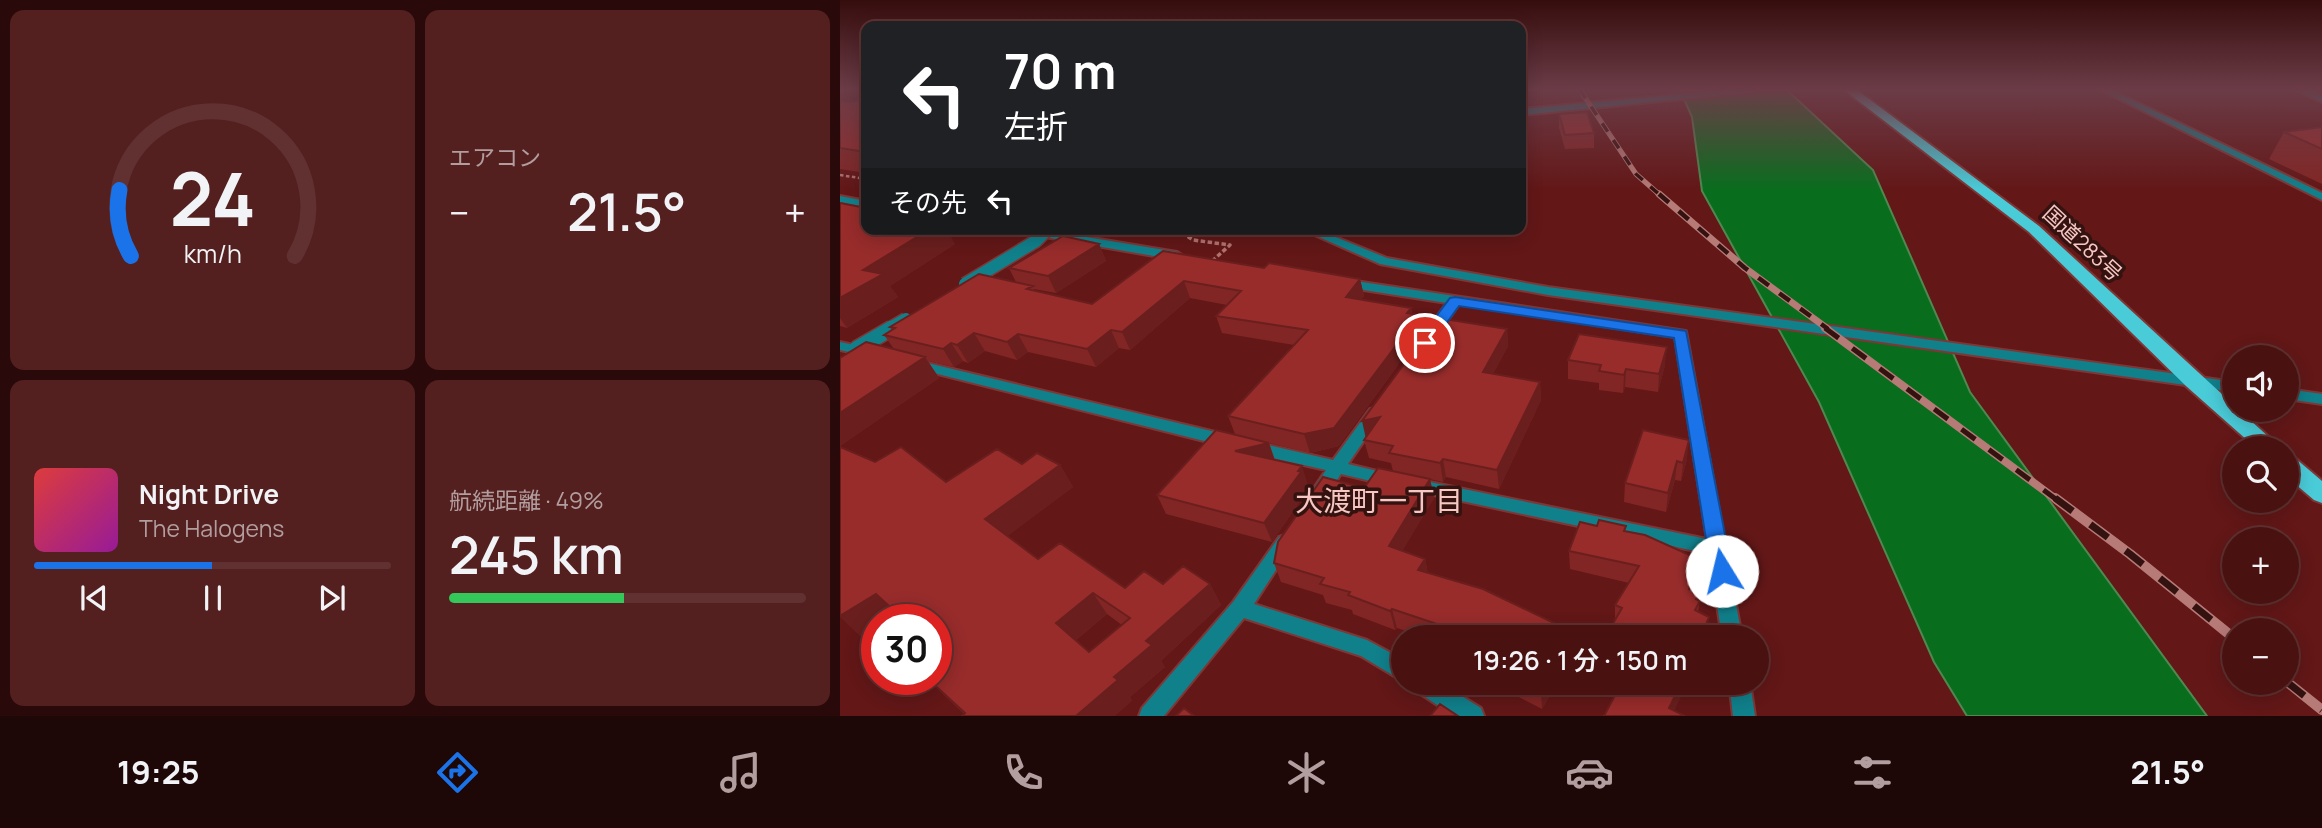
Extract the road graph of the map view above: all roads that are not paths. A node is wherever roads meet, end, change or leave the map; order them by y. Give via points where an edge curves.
1 (1893, 123) edge
2 (2173, 123) edge
3 (2322, 197) edge
4 (840, 199) edge
5 (861, 203) edge
6 (1042, 235) edge
7 (1050, 235) edge
8 (1321, 235) edge
9 (1072, 239) junction
10 (1051, 253) edge
11 (1211, 262) edge
12 (1332, 281) edge
13 (954, 290) edge
14 (1455, 301) junction
15 (919, 312) edge
16 (1423, 345) edge
17 (848, 347) edge
18 (840, 359) edge
19 (2193, 381) junction
20 (2222, 385) edge
21 (2299, 396) edge
22 (2322, 400) edge
23 (1383, 401) edge
24 (2256, 436) edge
25 (1335, 468) junction
26 (2299, 474) edge
27 (2322, 494) edge
28 (1306, 511) edge
29 (1291, 533) edge
30 (1718, 549) junction
31 (1240, 608) junction
32 (1730, 625) edge
33 (1391, 664) edge
34 (1440, 695) edge
35 (1741, 695) edge
36 (1150, 716) edge
37 (1473, 716) edge
38 (1744, 716) edge

1 - 19 highway, 国道283号 via 2034,229
2 - 3 street
4 - 5 street
6 - 13 street, bridge
7 - 9 street
8 - 19 street via 1384,261 1595,299
9 - 10 street
9 - 11 street via 1156,257
12 - 14 street
14 - 16 street
14 - 30 street via 1681,334
15 - 17 street, bridge
17 - 18 street
17 - 25 street
19 - 20 street
19 - 24 highway, 国道283号
21 - 22 street
23 - 25 street
25 - 28 street
25 - 30 street
26 - 27 highway
29 - 31 street
30 - 32 street
31 - 33 street via 1367,649
31 - 36 street
34 - 37 street
35 - 38 street

